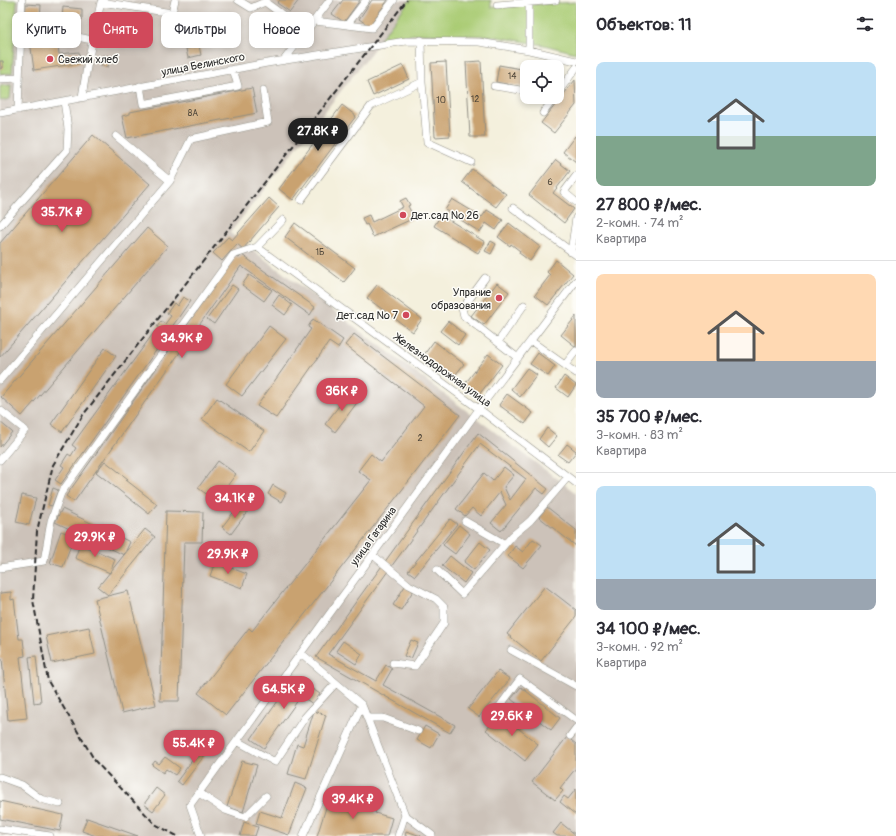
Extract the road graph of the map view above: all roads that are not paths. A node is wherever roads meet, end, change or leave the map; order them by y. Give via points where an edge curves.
1 (22, 0) edge
2 (175, 0) edge
3 (238, 0) edge
4 (330, 0) edge
5 (366, 0) edge
6 (394, 0) edge
7 (556, 0) edge
8 (266, 1) edge
9 (528, 2) junction
10 (497, 5) dead end
11 (99, 12) edge
12 (280, 12) edge
13 (315, 21) joint
14 (347, 25) junction
15 (421, 40) junction
16 (91, 48) edge
17 (293, 48) edge
18 (529, 50) junction
19 (284, 60) junction
20 (576, 61) edge
21 (576, 68) edge
22 (233, 69) junction
23 (19, 77) junction
24 (0, 79) edge
25 (422, 82) junction
26 (564, 84) edge
27 (140, 86) junction
28 (494, 86) dead end
29 (263, 90) dead end
30 (520, 91) edge
31 (82, 97) junction
32 (64, 101) junction
33 (550, 104) edge
34 (18, 110) junction
35 (0, 113) edge
36 (543, 113) dead end
37 (116, 136) dead end
38 (471, 162) dead end
39 (576, 176) edge
40 (170, 181) junction
41 (301, 200) dead end
42 (576, 202) edge
43 (512, 208) dead end
44 (576, 218) edge
45 (283, 220) dead end
46 (0, 225) edge
47 (257, 247) junction
48 (574, 253) edge
49 (485, 278) dead end
50 (576, 281) edge
51 (524, 305) dead end
52 (531, 341) junction
53 (498, 342) junction
54 (576, 351) edge
55 (518, 358) junction
56 (565, 365) junction
57 (576, 373) edge
58 (0, 380) edge
59 (480, 409) junction
60 (0, 410) edge
61 (0, 460) edge
62 (568, 477) junction
63 (576, 483) edge
64 (465, 521) dead end
65 (505, 544) junction
66 (373, 555) junction
67 (0, 568) edge
68 (437, 570) dead end
69 (511, 650) dead end
70 (301, 653) junction
71 (393, 663) dead end
72 (336, 683) junction
73 (576, 686) edge
74 (362, 705) junction
75 (367, 718) junction
76 (491, 718) dead end
77 (576, 720) edge
78 (576, 728) edge
79 (418, 731) dead end
80 (570, 736) dead end
81 (237, 741) junction
82 (0, 777) edge
83 (199, 793) junction
84 (266, 796) dead end
85 (60, 804) dead end
86 (405, 815) junction
87 (0, 829) edge
88 (50, 836) edge
89 (201, 836) edge
90 (303, 836) edge
91 (398, 836) edge
92 (432, 836) edge

1 - 23 street
2 - 11 street via 172,13 101,2
3 - 8 street via 250,8
4 - 13 street
5 - 14 street
6 - 14 street via 372,28
7 - 9 street
8 - 12 street
9 - 10 street
9 - 18 street
13 - 14 street
15 - 18 street, улица Белинского via 479,42
15 - 19 street, улица Белинского
15 - 25 street
16 - 31 street
17 - 19 street
18 - 20 street, улица Белинского
19 - 22 street, улица Белинского
21 - 26 street
22 - 27 street, улица Белинского
22 - 27 street via 238,86 143,104
23 - 24 street
23 - 34 street
25 - 38 street via 427,142
25 - 41 street via 371,106
27 - 31 street, улица Белинского
28 - 30 street
29 - 40 street via 268,122 191,139
31 - 32 street, улица Белинского
32 - 34 street, улица Белинского
32 - 46 street via 68,129 67,150
33 - 36 street
34 - 35 street, улица Белинского
37 - 40 street
39 - 42 street via 564,192
40 - 58 street
43 - 48 street
44 - 48 street
45 - 47 street
47 - 59 street, Железнодорожная улица
47 - 67 street via 232,255 61,493 51,520 44,561
49 - 53 street via 462,309 464,316
50 - 52 street, улица Гагарина
51 - 53 street
52 - 55 street, улица Гагарина
52 - 56 street
53 - 55 street
54 - 56 street
55 - 59 street, улица Гагарина
56 - 57 street
59 - 62 street, Железнодорожная улица
59 - 66 street, улица Гагарина
60 - 61 street via 25,430
62 - 63 street, Железнодорожная улица
62 - 65 street via 530,521
64 - 65 street
65 - 68 street via 462,594
66 - 70 street, улица Гагарина
66 - 71 street via 408,585 436,599 444,608 444,623 416,666
69 - 73 street
70 - 72 street
70 - 81 street, улица Гагарина
72 - 74 street
72 - 81 street via 304,717 275,762
74 - 75 street
74 - 90 street
75 - 79 street via 383,718
75 - 86 street
76 - 77 street via 520,679
78 - 80 street
81 - 83 street, улица Гагарина
82 - 85 street via 22,785 40,799
83 - 84 street via 225,810 245,817
83 - 89 street, улица Гагарина via 190,805
86 - 91 street
86 - 92 street
87 - 88 street

